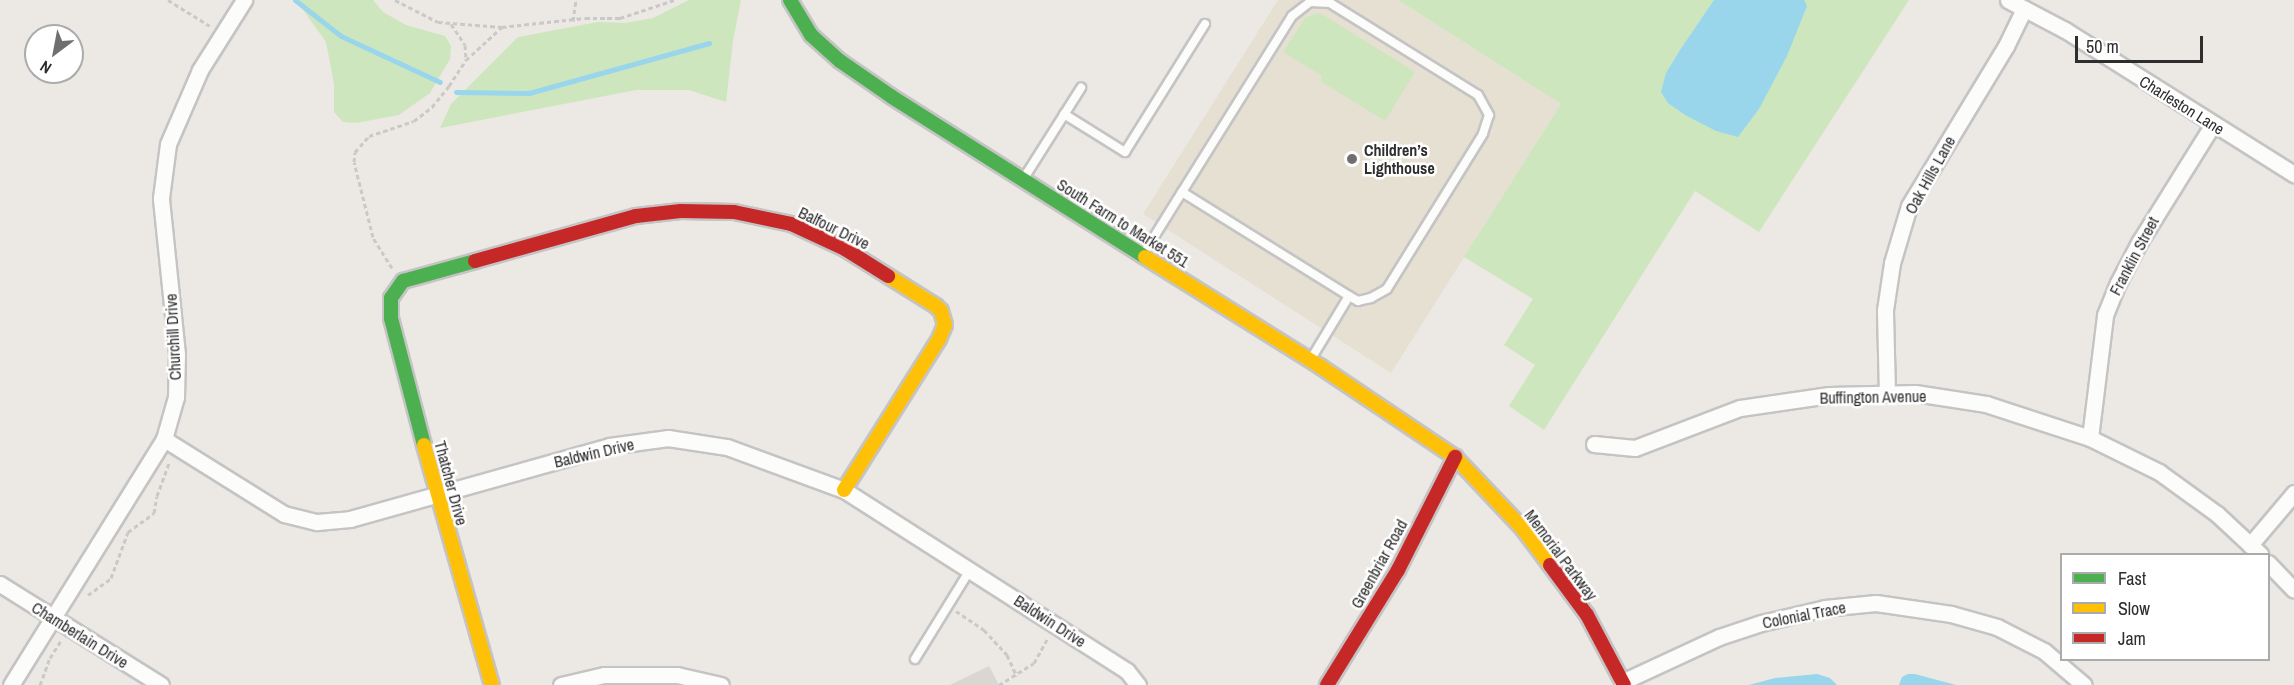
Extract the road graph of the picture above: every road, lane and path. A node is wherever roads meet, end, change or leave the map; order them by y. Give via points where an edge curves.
1 (168, 0) edge
2 (244, 0) edge
3 (395, 0) edge
4 (576, 0) edge
5 (674, 0) edge
6 (790, 0) edge
7 (2007, 0) edge
8 (2024, 9) junction
9 (573, 21) junction
10 (451, 23) junction
11 (1204, 24) dead end
12 (208, 25) dead end
13 (502, 27) junction
14 (466, 60) junction
15 (1081, 88) dead end
16 (1064, 114) junction
17 (2213, 124) junction
18 (2294, 174) edge
19 (1023, 180) junction
20 (1182, 192) junction
21 (1143, 255) junction
22 (399, 284) junction
23 (1349, 296) junction
24 (1310, 360) junction
25 (1887, 394) junction
26 (2090, 438) junction
27 (170, 443) junction
28 (1594, 444) dead end
29 (1455, 457) junction
30 (844, 490) junction
31 (2294, 493) edge
32 (436, 494) junction
33 (2255, 550) edge
34 (2270, 565) edge
35 (970, 570) junction
36 (0, 585) edge
37 (2294, 590) edge
38 (84, 601) dead end
39 (948, 606) junction
40 (54, 618) junction
41 (69, 627) junction
42 (1048, 638) dead end
43 (915, 659) dead end
44 (1017, 676) junction
45 (1136, 681) edge
46 (1623, 683) edge
47 (11, 685) edge
48 (40, 685) edge
49 (161, 685) edge
50 (492, 685) edge
51 (561, 685) edge
52 (721, 685) edge
53 (999, 685) edge
54 (1327, 685) edge
55 (2084, 685) edge

1 - 12 path
2 - 27 street, Churchill Drive via 200,70 168,144 160,198 177,354
3 - 10 path via 438,22
4 - 9 path
5 - 9 path via 620,18
6 - 19 street, South Farm to Market 551 via 811,35 840,61
7 - 8 street, Charleston Lane
8 - 17 street, Charleston Lane via 2065,30
8 - 25 street, Oak Hills Lane via 2006,46 1909,206 1892,262 1885,310
9 - 13 path
10 - 13 path
10 - 14 path via 465,45
11 - 16 lane via 1125,152
13 - 14 path
14 - 22 path via 432,107 414,121 369,136 356,152 354,162 373,237
15 - 16 lane
16 - 19 lane
17 - 18 street, Charleston Lane
17 - 26 street, Franklin Street via 2118,283 2105,315
19 - 21 street, South Farm to Market 551
20 - 21 lane
20 - 23 lane
20 - 23 lane via 1292,15 1310,2 1330,3 1478,95 1489,115 1483,134 1387,289 1358,301
21 - 24 street, South Farm to Market 551
22 - 30 street, Balfour Drive via 636,216 681,211 734,212 791,224 845,249 936,306 945,325
22 - 32 street, Thatcher Drive via 389,308
23 - 24 lane
24 - 29 street, South Farm to Market 551
25 - 26 street, Buffington Avenue via 1915,393 1986,404
25 - 28 street, Buffington Avenue via 1829,395 1740,408 1635,447
26 - 33 street, Buffington Avenue via 2159,472 2217,514
27 - 32 street, Baldwin Drive via 284,514 317,522 350,519
27 - 38 path via 154,513 128,532 111,578
27 - 40 street, Churchill Drive
29 - 46 street, Memorial Parkway via 1523,529 1587,615
29 - 54 street, Greenbriar Road via 1398,570
30 - 32 street, Baldwin Drive via 726,447 668,438 609,446
30 - 35 street, Baldwin Drive
31 - 33 street
32 - 50 street, Thatcher Drive
34 - 37 street
35 - 39 lane
35 - 45 street, Baldwin Drive
36 - 40 street, Chamberlain Drive
39 - 43 lane
39 - 44 path via 984,630 1007,655
40 - 41 street, Chamberlain Drive
40 - 47 street, Churchill Drive
41 - 48 path via 50,658
41 - 49 street, Chamberlain Drive
42 - 44 path via 1034,663
44 - 53 path
46 - 55 street, Colonial Trace via 1761,623 1825,608 1876,603 1951,614 1996,627 2044,651
51 - 52 street via 604,675 677,675

